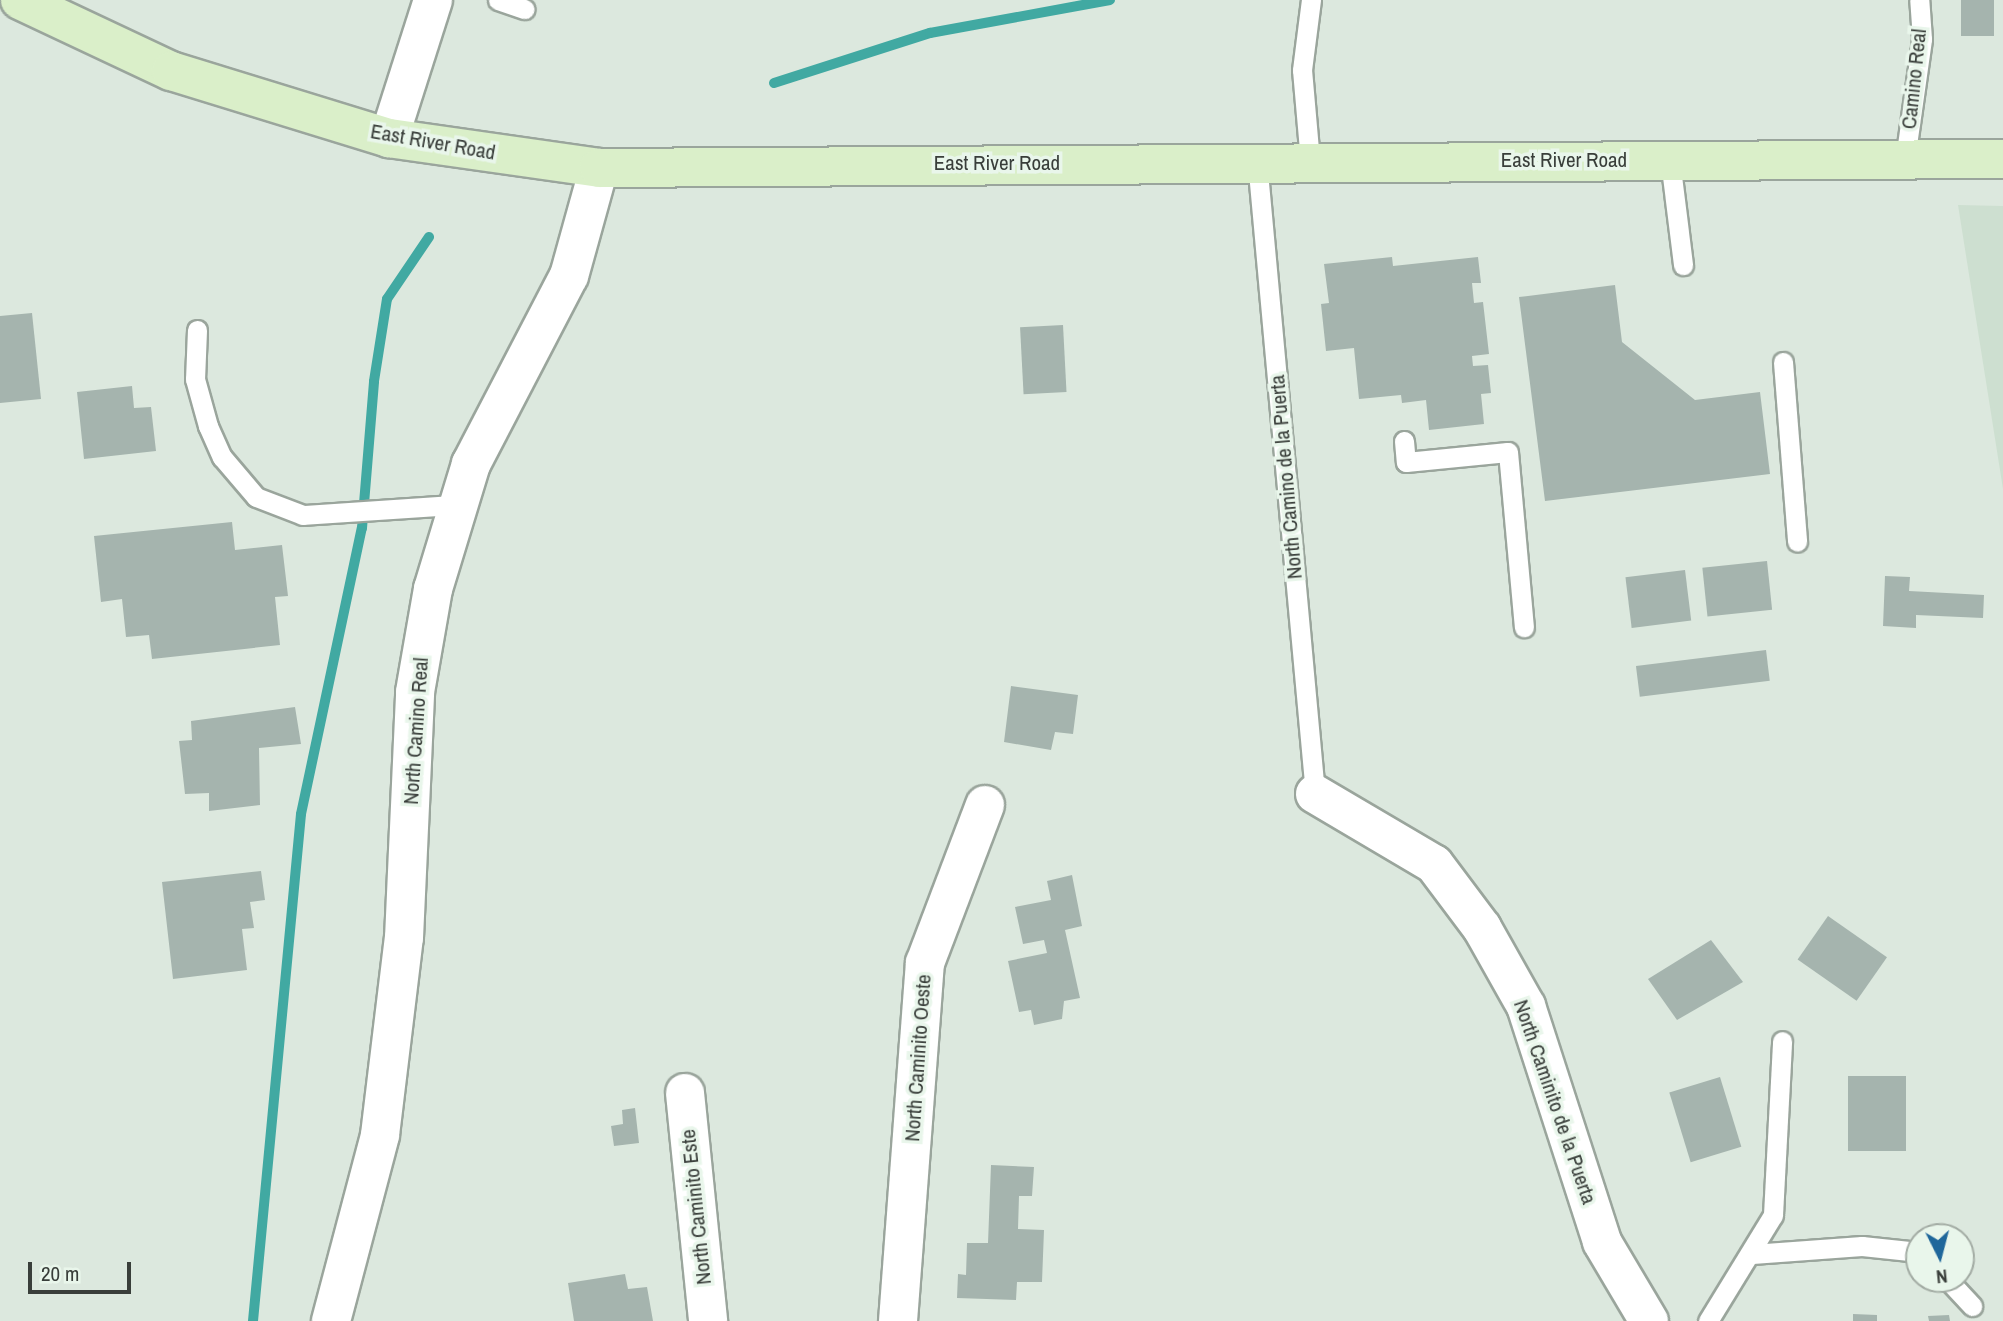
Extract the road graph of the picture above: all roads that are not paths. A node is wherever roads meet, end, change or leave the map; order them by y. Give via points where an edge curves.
1 (20, 0) edge
2 (433, 0) edge
3 (498, 0) edge
4 (1311, 0) edge
5 (1919, 0) edge
6 (524, 9) dead end
7 (389, 138) junction
8 (1905, 159) junction
9 (2003, 159) edge
10 (1258, 160) junction
11 (1670, 160) junction
12 (1310, 161) junction
13 (599, 168) junction
14 (1683, 265) dead end
15 (197, 330) dead end
16 (1783, 362) dead end
17 (1404, 442) dead end
18 (455, 505) junction
19 (1797, 541) dead end
20 (1524, 627) dead end
21 (1315, 794) joint
22 (985, 806) dead end
23 (1782, 1041) dead end
24 (685, 1093) dead end
25 (1905, 1250) edge
26 (1752, 1254) junction
27 (1960, 1293) edge
28 (1972, 1307) dead end
29 (331, 1321) edge
30 (708, 1321) edge
31 (898, 1321) edge
32 (1649, 1321) edge
33 (1707, 1321) edge

1 - 7 main road, East River Road via 172,71
2 - 7 street
3 - 6 lane
4 - 12 lane via 1302,70
5 - 8 lane, Camino Real via 1922,39
7 - 13 main road, East River Road
8 - 9 main road, East River Road
8 - 11 main road, East River Road
10 - 12 main road, East River Road
10 - 13 main road, East River Road
10 - 21 lane, North Camino de la Puerta
11 - 12 main road, East River Road
11 - 14 lane
13 - 18 street, North Camino Real via 569,276 471,464
15 - 18 lane via 195,379 222,457 256,497 303,515
16 - 19 lane
17 - 20 lane via 1406,462 1508,453
18 - 29 street, North Camino Real via 433,589 415,692 404,938 380,1135
21 - 32 street, North Caminito de la Puerta via 1434,864 1482,928 1526,1006 1602,1242
22 - 31 street, North Caminito Oeste via 925,963
23 - 26 lane via 1773,1215
24 - 30 street, North Caminito Este
25 - 26 lane via 1862,1245
26 - 33 lane
27 - 28 lane

